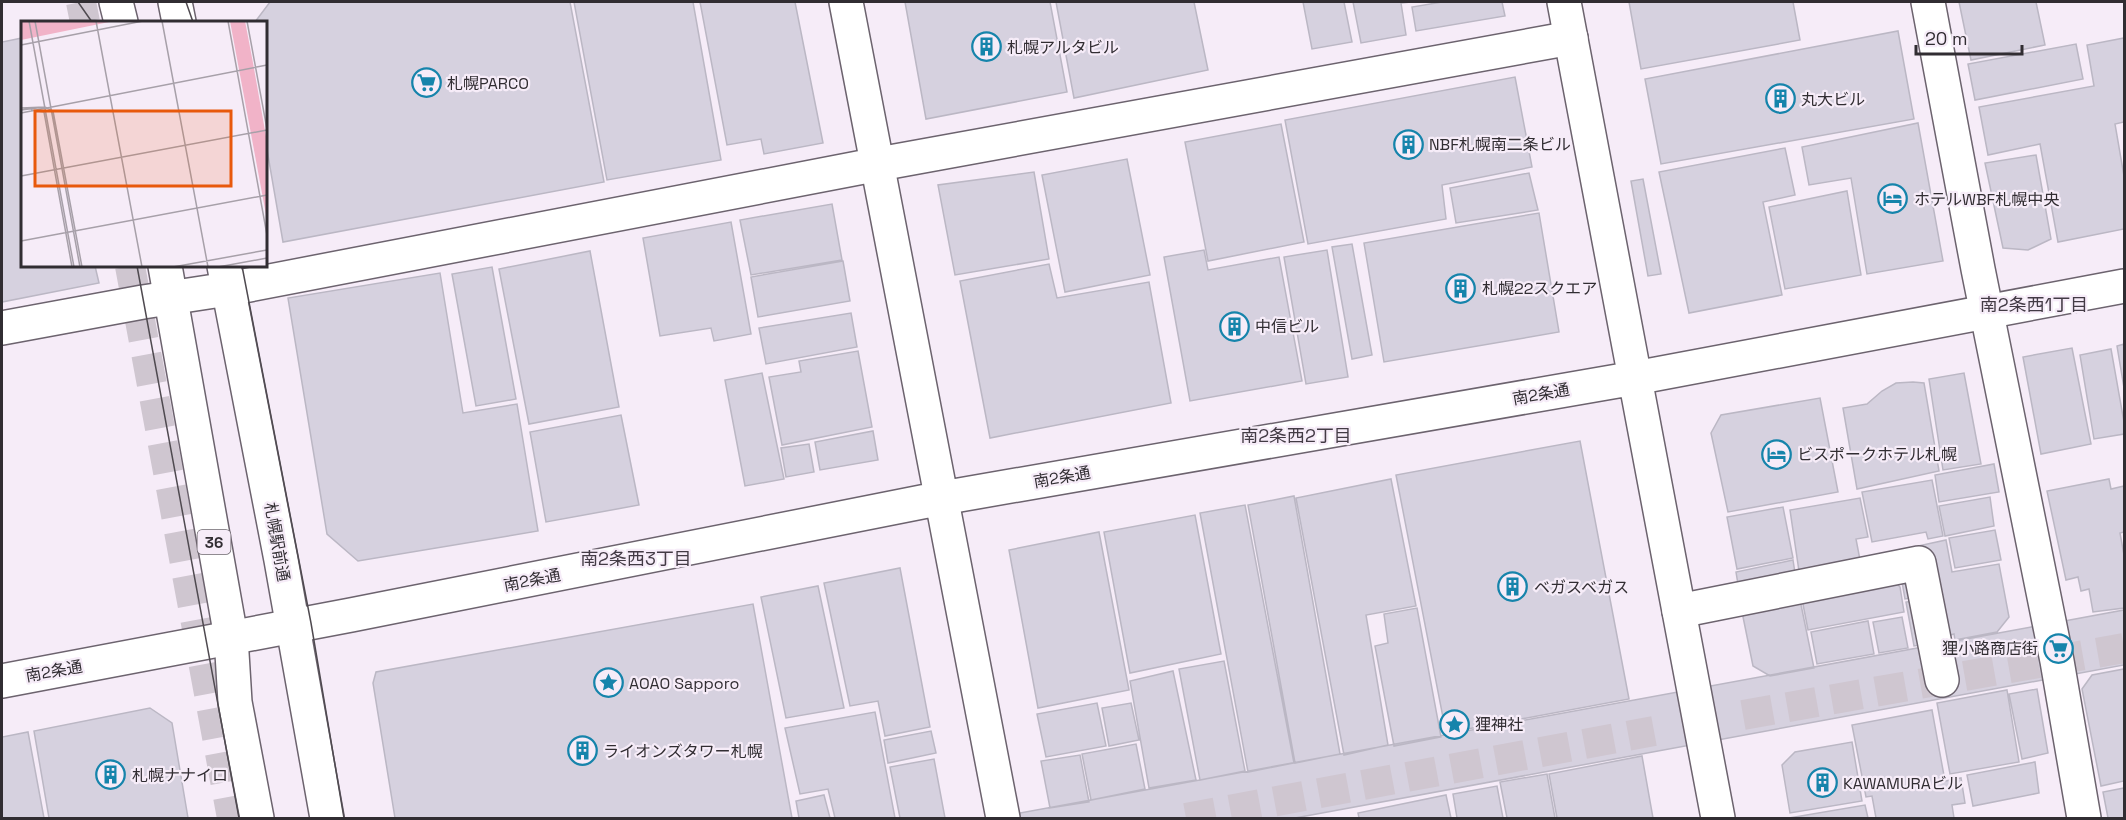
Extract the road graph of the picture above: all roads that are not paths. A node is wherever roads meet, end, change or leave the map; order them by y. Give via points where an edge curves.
1 (116, 2) edge
2 (175, 2) edge
3 (846, 2) edge
4 (1564, 2) edge
5 (1928, 2) edge
6 (121, 21) edge
7 (179, 21) edge
8 (1571, 38) junction
9 (879, 164) junction
10 (165, 267) edge
11 (226, 278) edge
12 (2124, 286) edge
13 (171, 298) junction
14 (1988, 312) junction
15 (2, 328) edge
16 (1635, 378) junction
17 (942, 498) junction
18 (1679, 611) junction
19 (291, 626) junction
20 (231, 638) junction
21 (1942, 680) dead end
22 (2, 681) edge
23 (256, 819) edge
24 (327, 819) edge
25 (1003, 819) edge
26 (1718, 819) edge
27 (2084, 819) edge

1 - 6 main road
2 - 7 main road
3 - 9 main road
4 - 8 main road
5 - 14 main road
8 - 9 main road
8 - 16 main road
9 - 11 main road
9 - 17 main road
10 - 13 main road, 36
11 - 13 main road
11 - 19 main road, 札幌駅前通
12 - 14 main road, 南2条通
13 - 15 main road
13 - 20 main road, 36
14 - 16 main road, 南2条通
14 - 27 main road
16 - 17 main road, 南2条通
16 - 18 main road
17 - 19 main road, 南2条通
17 - 25 main road
18 - 21 main road via 1919,563
18 - 26 main road
19 - 20 main road, 南2条通
19 - 24 main road, 札幌駅前通
20 - 22 main road, 南2条通
20 - 23 main road, 36 via 235,702

